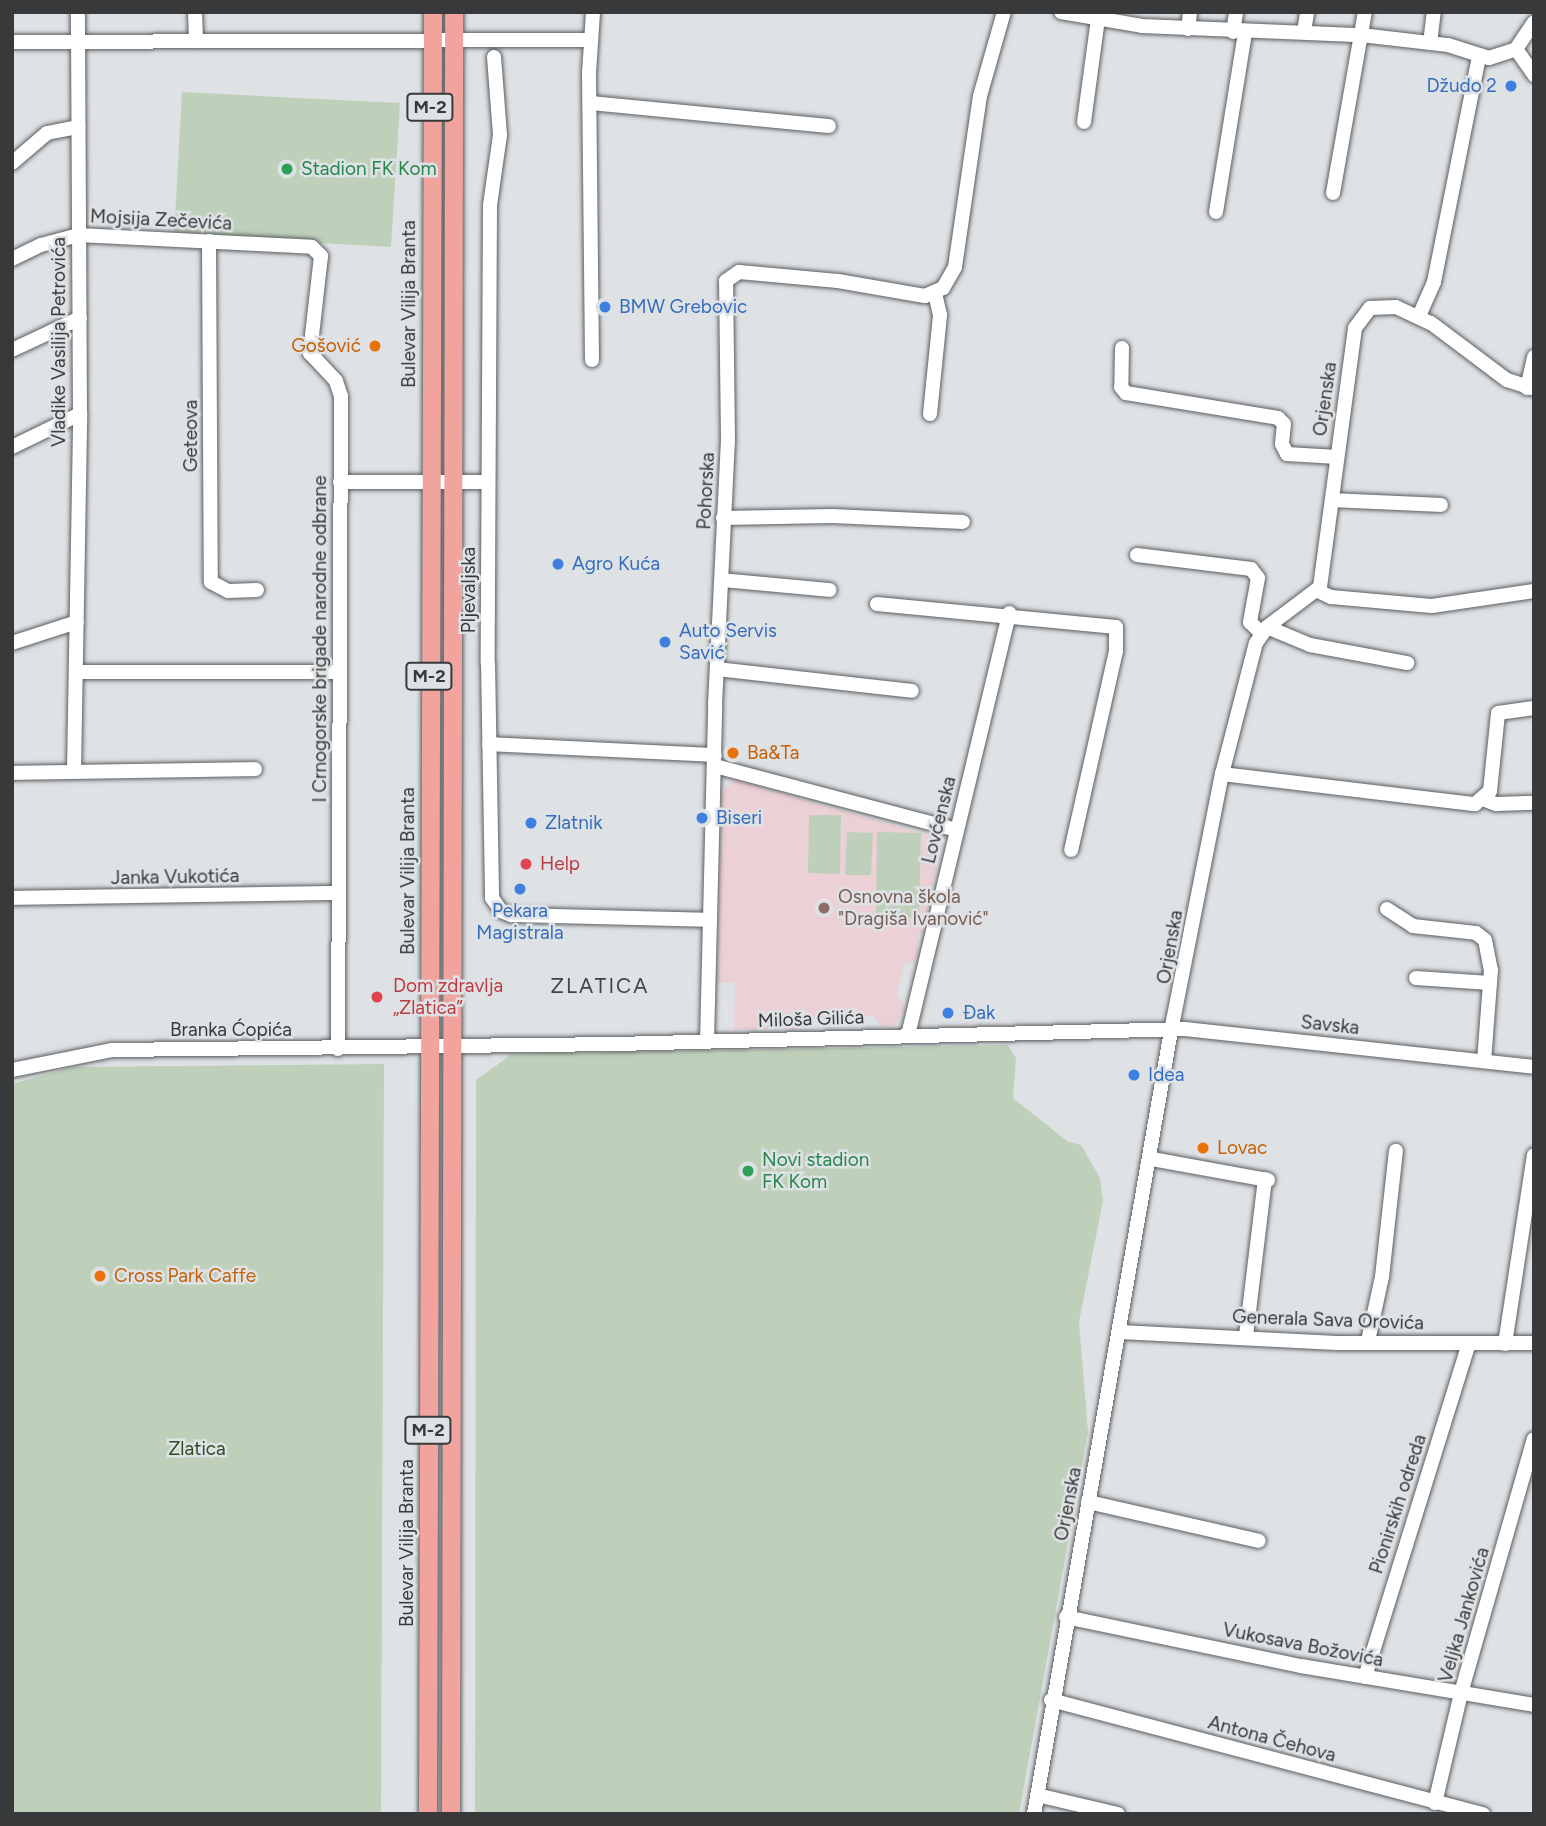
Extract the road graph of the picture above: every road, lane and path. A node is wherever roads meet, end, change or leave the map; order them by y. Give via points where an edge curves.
1 (78, 12) edge
2 (195, 12) edge
3 (433, 12) edge
4 (454, 12) edge
5 (593, 12) edge
6 (1004, 12) edge
7 (1061, 12) edge
8 (1190, 12) edge
9 (1236, 12) edge
10 (1307, 12) edge
11 (1365, 12) edge
12 (1434, 12) edge
13 (1079, 13) edge
14 (1109, 18) edge
15 (1534, 22) edge
16 (1188, 29) junction
17 (1239, 32) junction
18 (1304, 32) junction
19 (1361, 35) junction
20 (432, 39) junction
21 (79, 40) junction
22 (453, 40) junction
23 (591, 40) junction
24 (195, 41) junction
25 (12, 42) edge
26 (1430, 43) junction
27 (1516, 48) junction
28 (495, 57) dead end
29 (1479, 57) junction
30 (1534, 75) edge
31 (590, 103) junction
32 (1084, 122) dead end
33 (78, 127) junction
34 (829, 127) dead end
35 (12, 163) edge
36 (1333, 193) dead end
37 (1216, 212) dead end
38 (78, 235) junction
39 (209, 241) junction
40 (312, 247) joint
41 (12, 259) edge
42 (935, 293) junction
43 (1419, 316) junction
44 (80, 318) junction
45 (1122, 348) dead end
46 (12, 350) edge
47 (1534, 357) edge
48 (592, 360) dead end
49 (1530, 388) edge
50 (80, 414) junction
51 (930, 414) dead end
52 (12, 447) edge
53 (1337, 457) junction
54 (340, 482) junction
55 (429, 482) junction
56 (452, 482) junction
57 (488, 482) junction
58 (1332, 500) junction
59 (1441, 505) dead end
60 (723, 518) junction
61 (963, 522) dead end
62 (1136, 555) dead end
63 (722, 580) junction
64 (257, 590) dead end
65 (830, 590) dead end
66 (1318, 591) junction
67 (1534, 591) edge
68 (877, 604) dead end
69 (1009, 613) junction
70 (77, 622) junction
71 (1264, 630) junction
72 (12, 643) edge
73 (1407, 663) dead end
74 (717, 669) junction
75 (77, 672) junction
76 (338, 672) junction
77 (912, 691) dead end
78 (1534, 708) edge
79 (489, 744) junction
80 (715, 760) junction
81 (255, 769) dead end
82 (74, 771) junction
83 (12, 773) edge
84 (1222, 774) junction
85 (1485, 800) junction
86 (1534, 803) edge
87 (957, 830) junction
88 (1071, 850) dead end
89 (339, 893) junction
90 (12, 898) edge
91 (1387, 909) dead end
92 (709, 920) junction
93 (1416, 978) dead end
94 (1490, 982) junction
95 (1171, 1031) junction
96 (908, 1035) junction
97 (707, 1042) junction
98 (451, 1046) junction
99 (429, 1047) junction
100 (338, 1049) junction
101 (1484, 1061) junction
102 (1534, 1067) edge
103 (12, 1070) edge
104 (1396, 1151) dead end
105 (1534, 1155) edge
106 (1152, 1159) junction
107 (1120, 1332) junction
108 (1246, 1336) junction
109 (1368, 1341) junction
110 (1505, 1343) junction
111 (1534, 1343) edge
112 (1469, 1344) junction
113 (1534, 1439) edge
114 (1088, 1502) junction
115 (1259, 1541) dead end
116 (1066, 1617) junction
117 (1365, 1677) junction
118 (1461, 1693) junction
119 (1052, 1700) junction
120 (1534, 1705) edge
121 (1037, 1796) junction
122 (1435, 1803) junction
123 (428, 1814) edge
124 (451, 1814) edge
125 (1034, 1814) edge
126 (1118, 1814) edge
127 (1483, 1814) edge

1 - 21 street, Vladike Vasilija Petrovića
2 - 24 street
3 - 20 main road, Bulevar Vilija Branta / M-2
4 - 22 main road, M-2
5 - 23 street
6 - 42 street via 980,96 955,267
7 - 13 street
8 - 16 street
9 - 17 street
10 - 18 street
11 - 19 street
12 - 26 street
13 - 14 street
14 - 16 street
14 - 32 street
15 - 27 street
16 - 17 street
17 - 18 street
17 - 37 street
18 - 19 street
19 - 26 street
19 - 36 street
20 - 22 street
20 - 24 street
20 - 55 main road, Bulevar Vilija Branta / M-2
21 - 24 street
21 - 25 street
21 - 33 street, Vladike Vasilija Petrovića
22 - 23 street
22 - 56 main road, M-2
23 - 31 street
26 - 29 street
27 - 29 street via 1499,56
27 - 30 street
28 - 57 street, Pljevaljska via 500,135 490,205
29 - 43 street via 1434,282
31 - 34 street
31 - 48 street
33 - 35 street via 47,133
33 - 38 street, Vladike Vasilija Petrovića
38 - 39 street, Mojsija Zečevića
38 - 41 street, Mojsija Zečevića
38 - 44 street, Vladike Vasilija Petrovića
39 - 40 street, Mojsija Zečevića
39 - 64 street, Geteova via 211,582 228,591
40 - 54 street, I Crnogorske brigade narodne odbrane via 323,264 310,353 340,389
42 - 51 street via 940,315
42 - 60 street, Pohorska via 925,296 787,275 729,275 725,284 728,442
43 - 49 street, Orjenska via 1507,380
43 - 53 street, Orjenska via 1383,304 1370,308 1357,321
44 - 46 street
44 - 50 street, Vladike Vasilija Petrovića
45 - 53 street via 1121,387 1126,393 1278,418 1284,424 1282,444 1287,454
47 - 49 street
50 - 52 street
50 - 70 street, Vladike Vasilija Petrovića
53 - 58 street, Orjenska
54 - 55 street
54 - 76 street, I Crnogorske brigade narodne odbrane
55 - 56 street
55 - 99 main road, Bulevar Vilija Branta / M-2
56 - 57 street
56 - 98 main road, M-2
57 - 79 street, Pljevaljska
58 - 59 street
58 - 66 street, Orjenska
60 - 61 street via 831,516
60 - 63 street, Pohorska
62 - 71 street via 1251,569 1258,578 1250,622
63 - 65 street
63 - 74 street, Pohorska
66 - 67 street via 1331,597 1432,606
66 - 71 street
68 - 69 street
69 - 87 street, Lovćenska
69 - 88 street via 1111,624 1119,632
70 - 72 street
70 - 75 street, Vladike Vasilija Petrovića
71 - 73 street via 1310,645
71 - 84 street, Orjenska via 1248,666
74 - 77 street
74 - 80 street, Pohorska
75 - 76 street
75 - 82 street, Vladike Vasilija Petrovića
76 - 89 street, I Crnogorske brigade narodne odbrane
78 - 85 street via 1498,713 1492,784
79 - 80 street
79 - 92 street, Pljevaljska via 492,889 500,911 511,915
80 - 87 street
80 - 92 street, Pohorska
81 - 82 street
82 - 83 street
84 - 85 street via 1469,803
84 - 95 street, Orjenska
85 - 86 street
87 - 96 street, Lovćenska
89 - 90 street, Janka Vukotića
89 - 100 street, I Crnogorske brigade narodne odbrane
91 - 94 street via 1413,926 1481,937 1490,951
92 - 97 street, Pohorska
93 - 94 street
94 - 101 street
95 - 96 street, Miloša Gilića
95 - 101 street, Savska
95 - 106 street, Orjenska
96 - 97 street, Miloša Gilića
97 - 98 street, Miloša Gilića
98 - 99 street, Branka Ćopića
98 - 124 main road, M-2
99 - 100 street, Branka Ćopića
99 - 123 main road, Bulevar Vilija Branta / M-2
100 - 103 street, Branka Ćopića via 112,1050
101 - 102 street, Savska
104 - 109 street via 1382,1277
105 - 110 street
106 - 107 street, Orjenska
106 - 108 street via 1266,1179
107 - 108 street, Generala Sava Orovića
107 - 114 street, Orjenska
108 - 109 street, Generala Sava Orovića
109 - 112 street, Generala Sava Orovića
110 - 111 street, Generala Sava Orovića
110 - 112 street, Generala Sava Orovića
112 - 117 street, Pionirskih odreda
113 - 118 street, Veljka Jankovića
114 - 115 street
114 - 116 street, Orjenska
116 - 117 street, Vukosava Božovića
116 - 119 street, Orjenska
117 - 118 street, Vukosava Božovića
118 - 120 street, Vukosava Božovića
118 - 122 street, Veljka Jankovića
119 - 121 street, Orjenska
119 - 122 street, Antona Čehova
121 - 125 street, Orjenska
121 - 126 street
122 - 127 street, Antona Čehova

